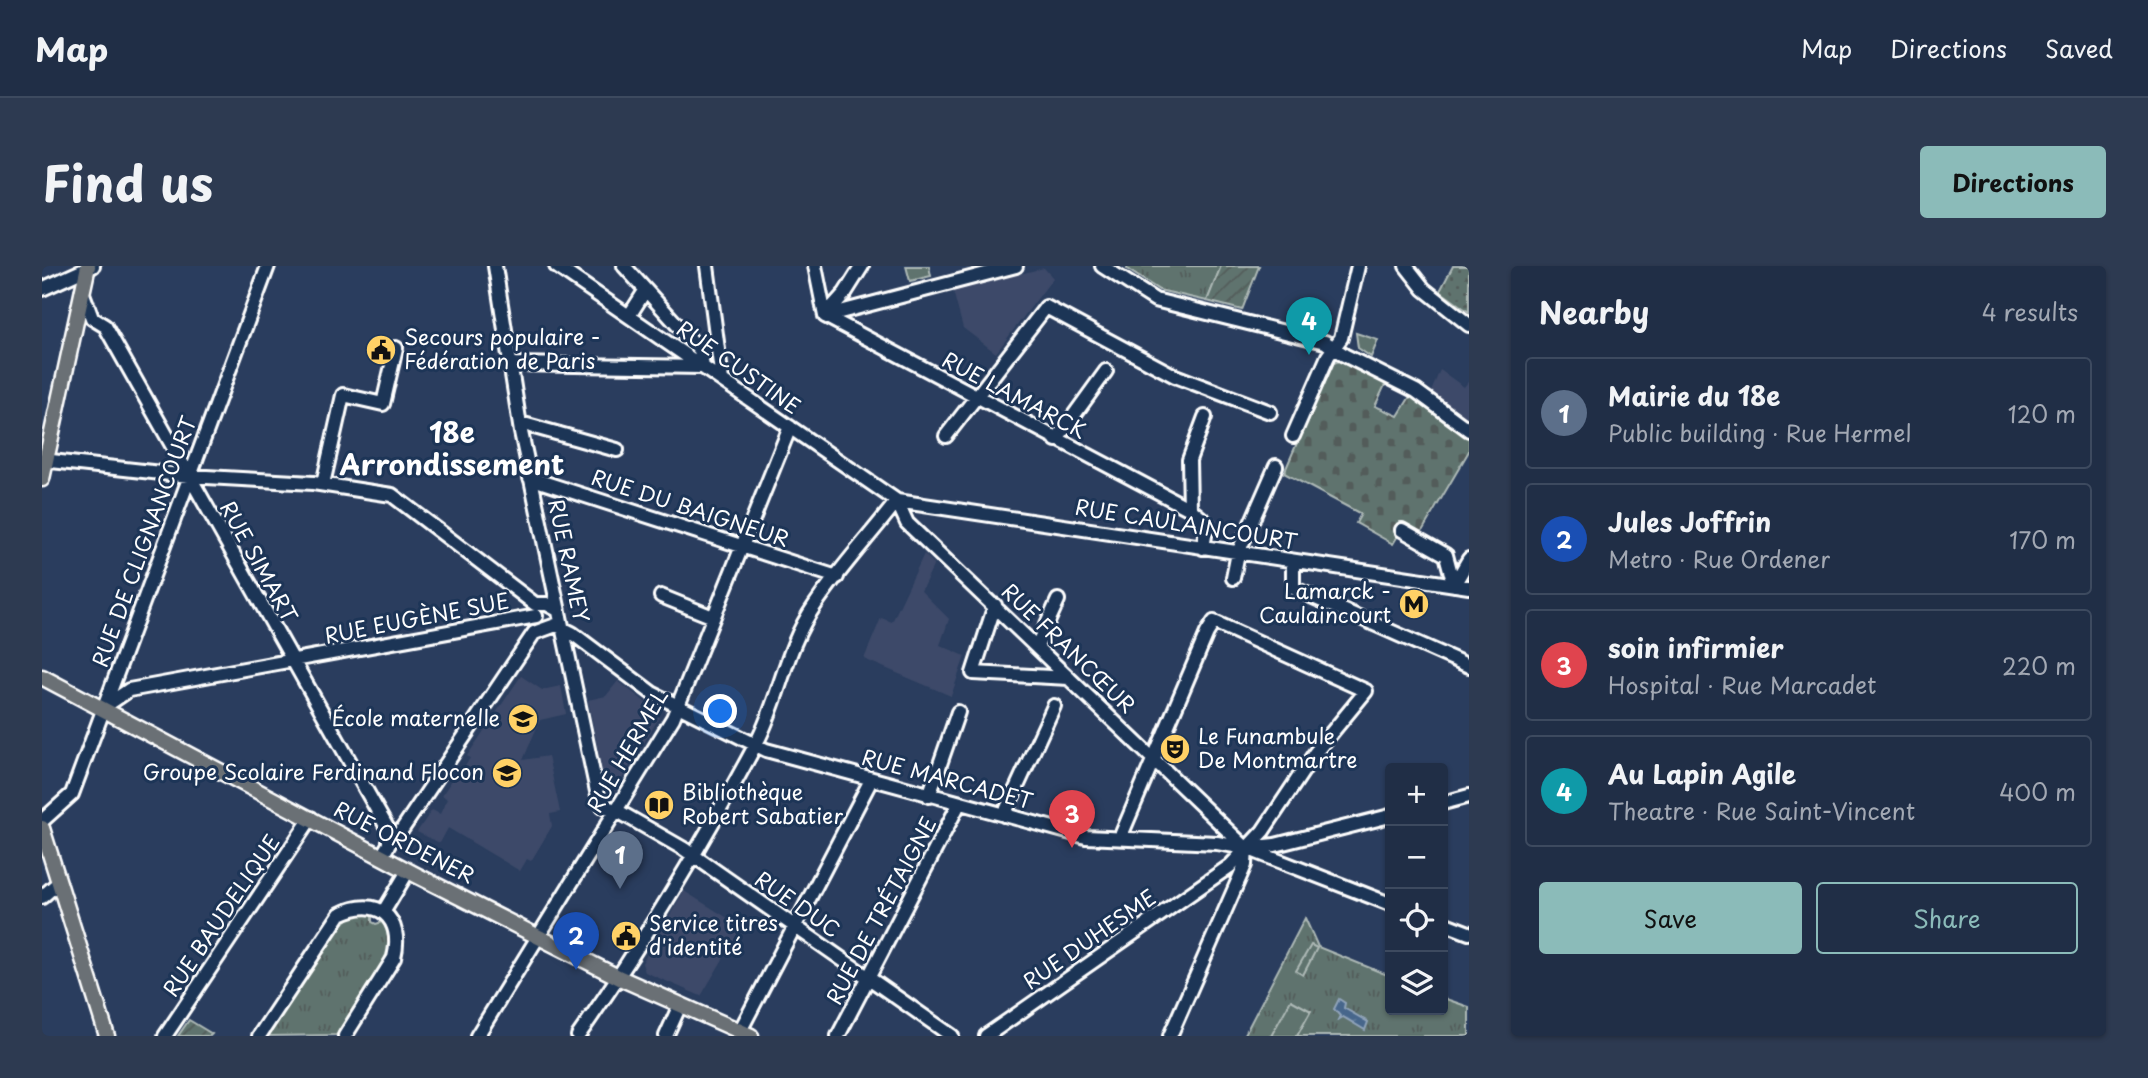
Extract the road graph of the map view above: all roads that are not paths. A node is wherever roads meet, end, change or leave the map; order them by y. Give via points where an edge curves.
1 (89, 266) edge
2 (268, 266) edge
3 (495, 266) edge
4 (556, 266) edge
5 (624, 266) edge
6 (707, 266) edge
7 (815, 266) edge
8 (862, 266) edge
9 (1016, 266) edge
10 (1102, 266) edge
11 (1357, 266) edge
12 (1406, 266) edge
13 (42, 289) edge
14 (82, 291) junction
15 (645, 291) junction
16 (629, 316) junction
17 (825, 316) junction
18 (1469, 325) edge
19 (396, 348) dead end
20 (1335, 349) junction
21 (511, 363) junction
22 (703, 367) junction
23 (1106, 371) dead end
24 (722, 380) junction
25 (977, 397) junction
26 (1270, 412) dead end
27 (1205, 417) dead end
28 (520, 423) junction
29 (790, 428) junction
30 (1469, 430) edge
31 (946, 436) dead end
32 (1293, 436) dead end
33 (1056, 440) junction
34 (617, 450) dead end
35 (44, 460) edge
36 (1276, 466) dead end
37 (189, 476) junction
38 (530, 478) junction
39 (42, 479) edge
40 (323, 484) junction
41 (897, 501) junction
42 (1190, 509) junction
43 (1402, 530) dead end
44 (742, 545) junction
45 (1203, 548) junction
46 (1238, 553) junction
47 (1469, 559) edge
48 (1293, 561) junction
49 (837, 577) junction
50 (1233, 578) dead end
51 (1454, 584) junction
52 (1469, 587) edge
53 (661, 596) dead end
54 (1058, 600) dead end
55 (996, 605) junction
56 (535, 610) junction
57 (558, 610) junction
58 (713, 617) junction
59 (545, 626) junction
60 (562, 626) junction
61 (1037, 646) junction
62 (293, 662) junction
63 (1469, 666) edge
64 (42, 677) edge
65 (1069, 678) junction
66 (679, 706) junction
67 (1054, 706) dead end
68 (104, 708) junction
69 (958, 712) dead end
70 (754, 746) junction
71 (1155, 759) junction
72 (870, 780) junction
73 (929, 796) junction
74 (1469, 796) edge
75 (1448, 802) edge
76 (959, 804) junction
77 (616, 810) junction
78 (1004, 815) junction
79 (1385, 817) edge
80 (311, 818) junction
81 (42, 821) edge
82 (42, 828) edge
83 (390, 838) junction
84 (1121, 838) junction
85 (1246, 848) junction
86 (382, 856) junction
87 (693, 856) junction
88 (408, 871) junction
89 (1216, 876) junction
90 (58, 883) junction
91 (1233, 892) junction
92 (42, 897) edge
93 (1385, 902) edge
94 (384, 911) junction
95 (1448, 924) edge
96 (795, 926) junction
97 (1467, 929) edge
98 (539, 936) junction
99 (620, 978) junction
100 (868, 979) junction
101 (680, 1005) junction
102 (745, 1033) edge
103 (668, 1035) edge
104 (107, 1036) edge
105 (165, 1036) edge
106 (259, 1036) edge
107 (345, 1036) edge
108 (477, 1036) edge
109 (578, 1036) edge
110 (838, 1036) edge
111 (952, 1036) edge
112 (986, 1036) edge
113 (1170, 1036) edge

1 - 13 street
1 - 14 main road
2 - 37 street, RUE DE CLIGNANCOURT
3 - 21 street, RUE RAMEY
4 - 16 street, RUE CUSTINE
5 - 15 street
6 - 24 street
7 - 17 street
8 - 17 street
9 - 17 street
10 - 20 street via 1155,300 1325,342
11 - 20 street
12 - 18 street via 1424,289
14 - 35 main road
14 - 37 street, RUE SIMART via 92,318 105,326
15 - 16 street
15 - 22 street via 700,350
16 - 22 street, RUE CUSTINE
17 - 25 street, RUE LAMARCK
19 - 40 street via 383,404 343,395
20 - 30 street via 1416,390
20 - 32 street
21 - 22 street
21 - 28 street, RUE RAMEY
22 - 24 street, RUE CUSTINE
23 - 33 street
24 - 29 street, RUE CUSTINE
25 - 26 street via 1046,307 1175,376
25 - 31 street
25 - 33 street, RUE LAMARCK
27 - 42 street via 1189,460
28 - 34 street
28 - 38 street, RUE RAMEY
29 - 41 street, RUE CUSTINE
29 - 44 street, RUE HERMEL
33 - 42 street, RUE LAMARCK
35 - 37 street
35 - 39 main road
36 - 46 street
37 - 40 street
37 - 62 street, RUE SIMART
37 - 68 street, RUE DE CLIGNANCOURT
38 - 44 street, RUE DU BAIGNEUR
38 - 57 street, RUE RAMEY
40 - 56 street via 392,495
41 - 45 street, RUE CAULAINCOURT
41 - 49 street
41 - 55 street, RUE FRANCŒUR via 907,523
42 - 45 street via 1207,523
43 - 51 street via 1446,555
44 - 49 street, RUE DU BAIGNEUR
44 - 58 street, RUE HERMEL
45 - 46 street, RUE CAULAINCOURT
46 - 48 street, RUE CAULAINCOURT
46 - 50 street
47 - 51 street
48 - 51 street, RUE CAULAINCOURT
48 - 63 street via 1293,588
49 - 70 street via 814,607 786,659
51 - 52 street, RUE CAULAINCOURT
53 - 58 street
54 - 61 street
55 - 61 street, RUE FRANCŒUR
55 - 65 street via 973,673
56 - 57 street via 547,604
56 - 59 street
56 - 62 street, RUE EUGÈNE SUE
57 - 60 street, RUE RAMEY
58 - 66 street, RUE HERMEL
59 - 60 street
59 - 83 street via 534,633 399,834
60 - 66 street, RUE MARCADET via 652,693
60 - 77 street, RUE RAMEY via 599,801
61 - 65 street, RUE FRANCŒUR
62 - 68 street, RUE EUGÈNE SUE via 129,690
62 - 83 street, RUE SIMART
64 - 68 main road, RUE ORDENER
65 - 71 street, RUE FRANCŒUR
66 - 70 street, RUE MARCADET
66 - 77 street, RUE HERMEL
67 - 78 street
68 - 80 main road, RUE ORDENER
68 - 81 street, RUE DE CLIGNANCOURT via 72,794
69 - 73 street
70 - 72 street, RUE MARCADET
70 - 87 street
71 - 84 street
71 - 85 street, RUE FRANCŒUR
71 - 85 street, RUE DUHESME via 1214,622 1366,691
72 - 73 street, RUE MARCADET
72 - 96 street
73 - 76 street, RUE MARCADET
74 - 75 street
76 - 78 street, RUE MARCADET
76 - 100 street, RUE DE TRÉTAIGNE
77 - 87 street, RUE DUC
77 - 98 street, RUE HERMEL
78 - 84 street, RUE MARCADET via 1086,837
79 - 85 street
80 - 86 main road, RUE ORDENER
80 - 105 street, RUE BAUDELIQUE
82 - 90 main road
83 - 86 street
84 - 85 street, RUE MARCADET
85 - 89 street, RUE DUHESME
85 - 91 street via 1245,865
85 - 93 street, RUE MARCADET
86 - 88 main road, RUE ORDENER
87 - 96 street, RUE DUC
87 - 99 street
88 - 94 street
88 - 98 main road, RUE ORDENER
89 - 91 street
89 - 112 street, RUE DUHESME
90 - 92 street
90 - 104 main road
91 - 113 street
94 - 106 street via 361,907 340,914
94 - 107 street via 396,932 394,958
95 - 97 street
96 - 100 street, RUE DUC
96 - 102 street
98 - 99 main road, RUE ORDENER
98 - 108 street, RUE HERMEL
99 - 101 main road, RUE ORDENER
99 - 109 street
100 - 110 street, RUE DE TRÉTAIGNE
100 - 111 street, RUE DUC
101 - 102 main road, RUE ORDENER
101 - 103 street

